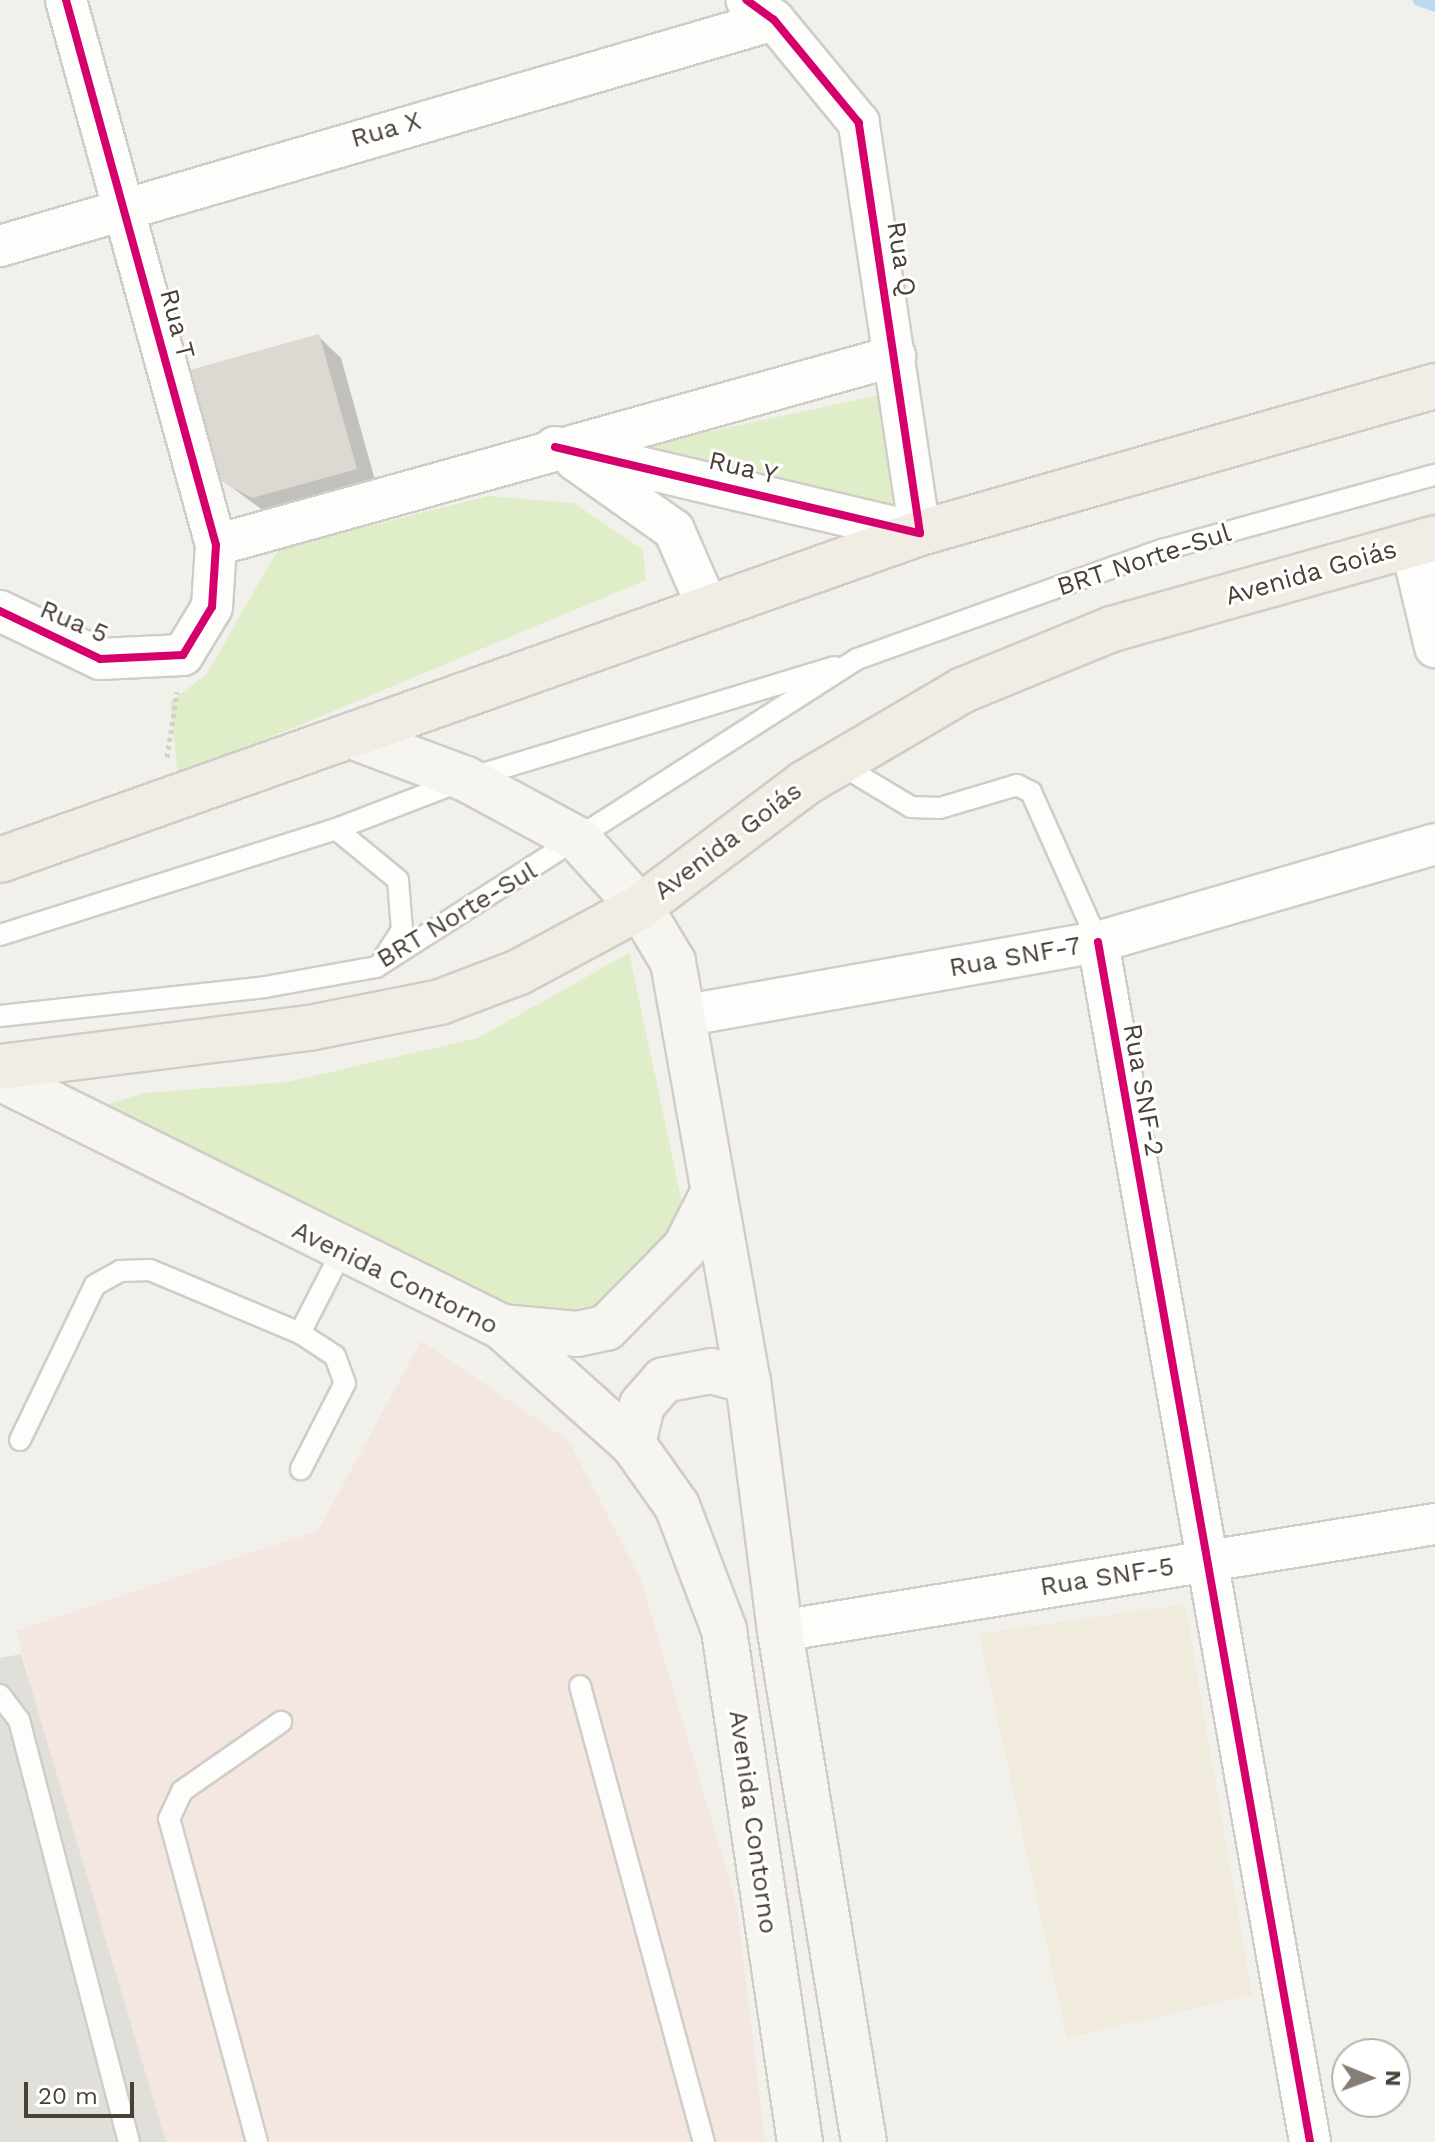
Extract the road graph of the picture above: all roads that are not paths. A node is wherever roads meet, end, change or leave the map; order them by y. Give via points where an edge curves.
1 (66, 0) edge
2 (760, 10) edge
3 (123, 205) junction
4 (0, 246) edge
5 (895, 356) junction
6 (1435, 386) edge
7 (555, 447) junction
8 (1435, 475) edge
9 (920, 533) junction
10 (1423, 542) edge
11 (216, 545) junction
12 (707, 606) junction
13 (0, 611) edge
14 (1435, 647) edge
15 (183, 655) joint
16 (857, 659) junction
17 (356, 738) junction
18 (838, 763) junction
19 (466, 779) junction
20 (336, 829) junction
21 (579, 840) junction
22 (1435, 844) edge
23 (0, 860) edge
24 (640, 907) junction
25 (0, 935) edge
26 (1098, 942) junction
27 (376, 967) junction
28 (0, 1016) edge
29 (682, 1016) junction
30 (0, 1067) edge
31 (0, 1078) edge
32 (712, 1195) junction
33 (341, 1253) junction
34 (502, 1327) junction
35 (300, 1333) junction
36 (748, 1381) junction
37 (20, 1440) dead end
38 (633, 1444) junction
39 (301, 1469) dead end
40 (1435, 1524) edge
41 (1203, 1561) junction
42 (780, 1631) junction
43 (580, 1686) dead end
44 (0, 1695) edge
45 (281, 1722) dead end
46 (129, 2142) edge
47 (257, 2142) edge
48 (704, 2142) edge
49 (800, 2142) edge
50 (864, 2142) edge
51 (1310, 2142) edge

1 - 3 street, Rua T
2 - 3 street, Rua X
2 - 5 street, Rua Q via 859,123
3 - 4 street, Rua X
3 - 11 street, Rua T
5 - 7 street, Rua Y
5 - 9 street, Rua Q
6 - 9 main road
7 - 9 street, Rua Y
7 - 11 street, Rua Y
7 - 12 street via 674,530
8 - 16 lane via 1162,550
9 - 12 main road
10 - 14 street
10 - 18 main road, Avenida Goiás via 1112,629 963,690
11 - 15 street, Rua T via 212,607
12 - 17 main road
13 - 15 street, Rua 5 via 100,659
16 - 19 lane
16 - 21 lane, BRT Norte-Sul
17 - 19 main road
17 - 23 main road
18 - 24 main road, Avenida Goiás
18 - 26 lane via 911,807 940,808 1017,785 1031,792
19 - 20 lane
19 - 21 main road
20 - 25 lane
20 - 27 lane via 398,880 402,930
21 - 24 main road
21 - 27 lane, BRT Norte-Sul
22 - 26 street, Rua SNF-7
24 - 29 main road via 673,962
24 - 30 main road, Avenida Goiás via 519,972 440,1002 309,1028
26 - 29 street, Rua SNF-7
26 - 41 street, Rua SNF-2
27 - 28 lane, BRT Norte-Sul via 265,987
29 - 32 main road
31 - 33 main road, Avenida Contorno
32 - 34 main road via 685,1248 606,1328 577,1334
32 - 36 main road
33 - 34 main road, Avenida Contorno
33 - 35 lane
34 - 38 main road, Avenida Contorno
35 - 37 lane via 150,1270 120,1271 95,1285
35 - 39 lane via 335,1356 345,1383
36 - 38 main road via 711,1371 664,1380 642,1405
36 - 42 main road
38 - 49 main road, Avenida Contorno via 677,1506 724,1630
40 - 41 street, Rua SNF-5
41 - 42 street, Rua SNF-5
41 - 51 street, Rua SNF-2
42 - 50 main road
43 - 48 lane
44 - 46 lane via 19,1720
45 - 47 lane via 182,1791 169,1819

